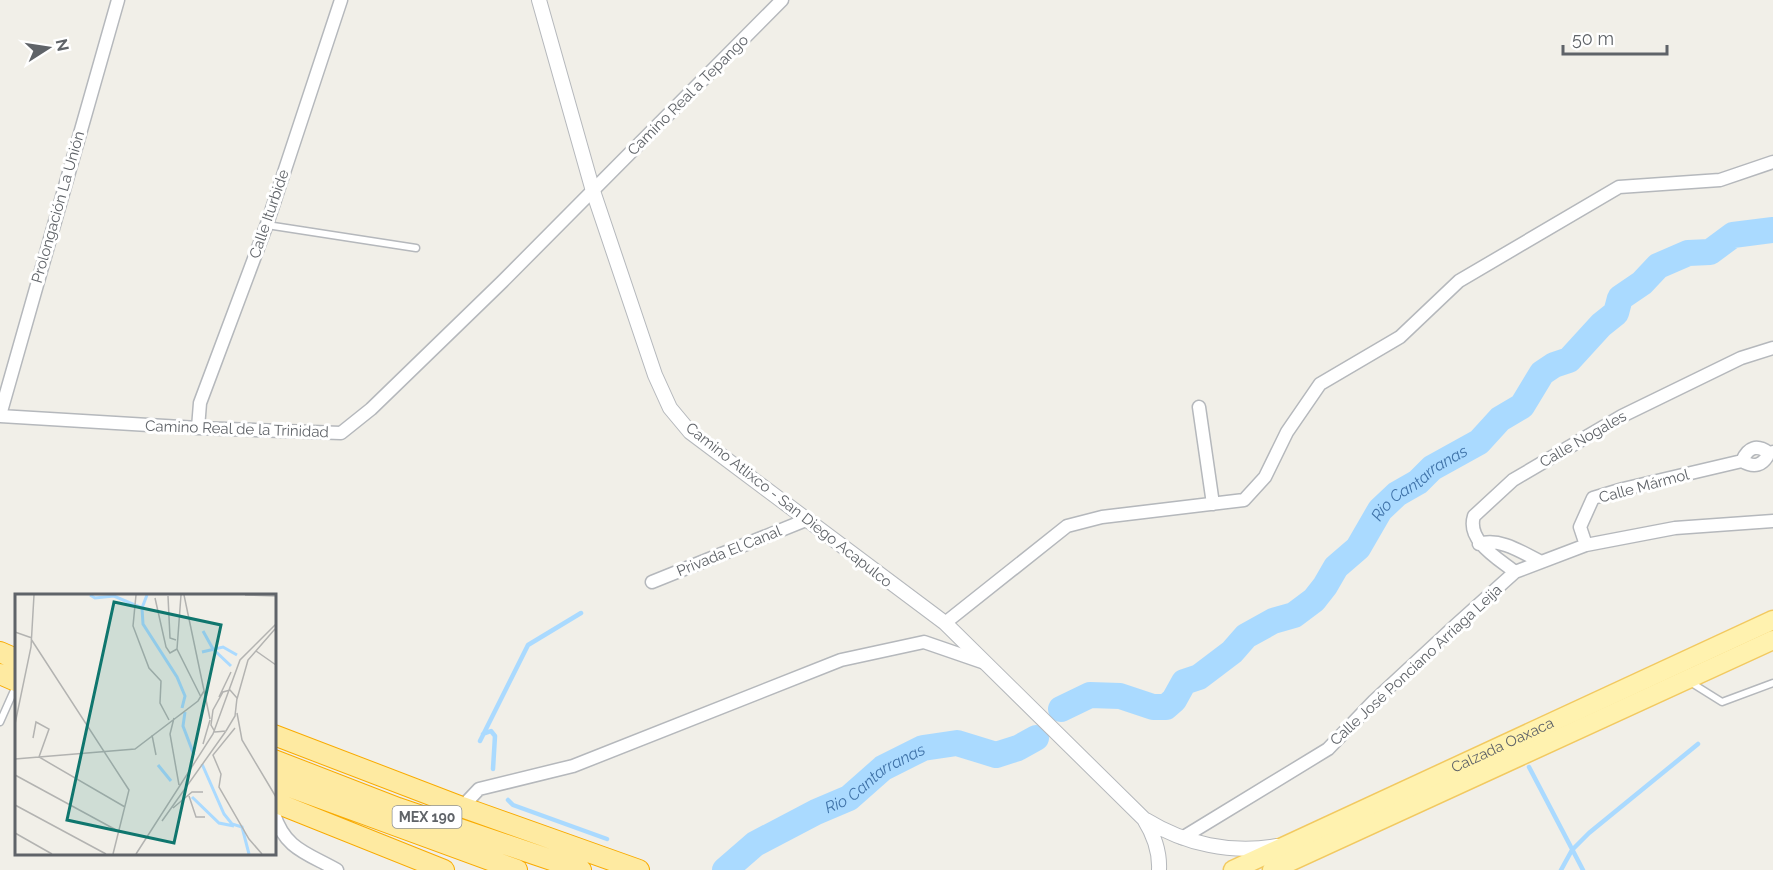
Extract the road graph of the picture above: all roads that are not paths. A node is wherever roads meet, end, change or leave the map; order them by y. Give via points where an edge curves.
1 (118, 0) edge
2 (341, 0) edge
3 (539, 0) edge
4 (782, 0) edge
5 (1773, 162) edge
6 (593, 190) junction
7 (267, 224) junction
8 (416, 248) dead end
9 (1773, 348) edge
10 (1199, 407) dead end
11 (0, 415) edge
12 (198, 428) junction
13 (1771, 452) edge
14 (1213, 504) junction
15 (806, 520) junction
16 (1773, 521) edge
17 (1479, 544) junction
18 (1586, 545) junction
19 (1541, 562) junction
20 (1515, 572) junction
21 (652, 582) dead end
22 (1773, 620) edge
23 (945, 623) junction
24 (1773, 640) edge
25 (0, 652) edge
26 (15, 659) edge
27 (986, 664) junction
28 (1683, 672) junction
29 (0, 674) edge
30 (15, 681) edge
31 (1773, 682) edge
32 (15, 688) edge
33 (0, 722) edge
34 (276, 736) edge
35 (276, 761) edge
36 (276, 782) edge
37 (276, 803) edge
38 (462, 807) junction
39 (1144, 819) junction
40 (276, 820) edge
41 (1182, 838) junction
42 (1293, 843) junction
43 (337, 870) edge
44 (444, 870) edge
45 (517, 870) edge
46 (581, 870) edge
47 (639, 870) edge
48 (1159, 870) edge
49 (1233, 870) edge
50 (1272, 870) edge

1 - 11 street, Prolongación La Unión
2 - 7 street, Calle Iturbide
3 - 6 street, Camino Atlixco - San Diego Acapulco
4 - 6 street, Camino Real a Tepango
5 - 14 street via 1720,180 1619,186 1459,281 1400,337 1320,384 1287,432 1265,477 1244,500
6 - 12 street, Camino Real de la Trinidad via 341,433
6 - 15 street, Camino Atlixco - San Diego Acapulco via 654,375 670,408 690,432
7 - 8 lane
7 - 12 street, Calle Iturbide via 200,403
9 - 17 street, Calle Nogales via 1741,358 1622,416 1513,480 1474,516 1472,523
10 - 14 street
11 - 12 street, Camino Real de la Trinidad
13 - 18 street, Calle Mármol via 1758,465 1742,461 1593,498 1580,527
14 - 23 street via 1067,526
15 - 21 street, Privada El Canal
15 - 23 street, Camino Atlixco - San Diego Acapulco
16 - 18 street, Calle José Ponciano Arriaga Leija via 1675,528
17 - 19 street via 1488,541 1511,547
17 - 20 street
18 - 19 street, Calle José Ponciano Arriaga Leija
19 - 20 street, Calle José Ponciano Arriaga Leija
20 - 41 street, Calle José Ponciano Arriaga Leija via 1398,678 1328,749
22 - 28 main road, Calzada Oaxaca
23 - 27 street, Camino Atlixco - San Diego Acapulco
24 - 28 main road, Calzada Oaxaca
25 - 26 highway
27 - 38 street via 924,642 841,660 573,766 479,789
27 - 39 street, Camino Atlixco - San Diego Acapulco
28 - 31 lane via 1722,702
28 - 42 main road, Calzada Oaxaca
28 - 50 main road, Calzada Oaxaca
29 - 30 highway
32 - 33 lane
34 - 38 highway
35 - 46 highway, MEX 190
36 - 45 highway, MEX 190
37 - 44 highway
38 - 47 highway
39 - 41 street, Camino Atlixco - San Diego Acapulco
39 - 48 street, Camino Atlixco - San Diego Acapulco via 1155,840
40 - 43 street via 288,842
41 - 42 street, Camino Atlixco - San Diego Acapulco via 1235,848
42 - 49 main road, Calzada Oaxaca

